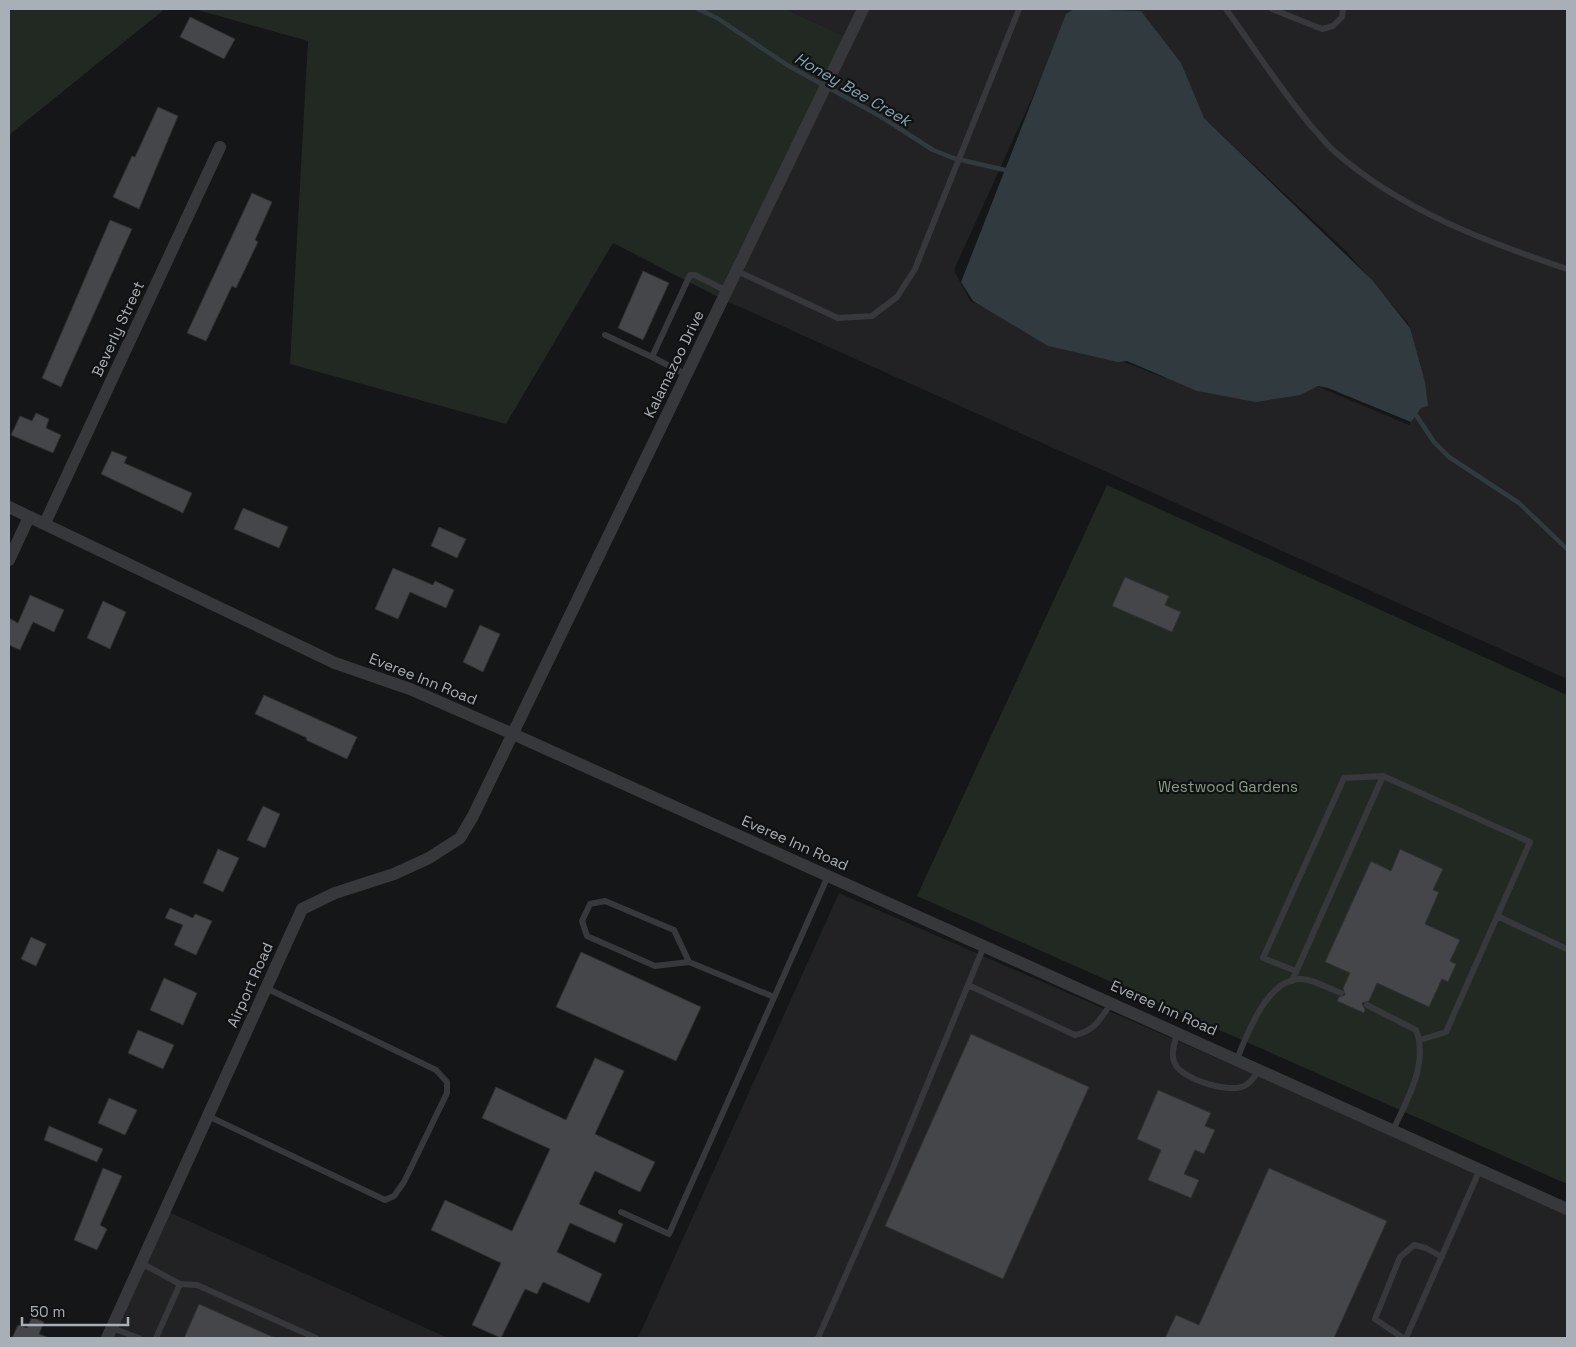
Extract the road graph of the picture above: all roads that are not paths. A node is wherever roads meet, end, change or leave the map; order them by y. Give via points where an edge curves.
1 (863, 9) edge
2 (1019, 9) edge
3 (1226, 9) edge
4 (1272, 9) edge
5 (1343, 9) edge
6 (220, 147) dead end
7 (1567, 269) edge
8 (737, 271) junction
9 (727, 291) junction
10 (605, 335) dead end
11 (652, 357) junction
12 (687, 375) junction
13 (9, 507) edge
14 (29, 517) junction
15 (45, 524) junction
16 (9, 560) edge
17 (513, 734) junction
18 (1383, 776) junction
19 (828, 876) junction
20 (1497, 916) junction
21 (984, 945) junction
22 (1567, 949) edge
23 (689, 962) junction
24 (1296, 971) junction
25 (1292, 981) junction
26 (968, 985) junction
27 (266, 988) junction
28 (1341, 993) dead end
29 (774, 997) junction
30 (1111, 1002) junction
31 (1367, 1005) dead end
32 (1177, 1032) junction
33 (1420, 1040) junction
34 (1237, 1059) junction
35 (1260, 1070) junction
36 (208, 1116) junction
37 (1393, 1130) junction
38 (1480, 1169) junction
39 (1567, 1209) edge
40 (621, 1212) dead end
41 (1442, 1256) junction
42 (142, 1263) junction
43 (180, 1284) junction
44 (110, 1333) edge
45 (139, 1338) edge
46 (156, 1338) edge
47 (316, 1338) edge
48 (818, 1338) edge
49 (1405, 1338) edge

1 - 8 street, Kalamazoo Drive
2 - 8 lane via 915,269 897,298 872,316 838,318
3 - 7 lane via 1296,108 1333,150 1378,185 1426,213 1497,245
4 - 5 lane via 1322,29 1333,26 1342,17
6 - 15 street, Beverly Street
8 - 9 street, Kalamazoo Drive
9 - 11 lane via 690,275
9 - 12 street, Kalamazoo Drive
10 - 11 lane
11 - 12 lane
12 - 17 street, Kalamazoo Drive
13 - 14 street, Everee Inn Road
14 - 15 street, Everee Inn Road
14 - 16 street
15 - 17 street, Everee Inn Road via 335,663 410,689
17 - 19 street, Everee Inn Road
17 - 27 street, Airport Road via 460,838 429,858 394,874 336,893 302,909
18 - 20 lane via 1530,842
18 - 24 lane
18 - 24 lane via 1344,778 1263,958
19 - 21 street, Everee Inn Road
19 - 29 lane
20 - 22 lane
20 - 33 lane via 1446,1032
21 - 26 lane
21 - 30 street, Everee Inn Road
23 - 23 lane via 656,966 587,936 582,921 590,904 605,901 674,930
23 - 29 lane
24 - 25 lane
25 - 28 lane via 1307,980
25 - 34 lane via 1272,994 1253,1020
26 - 30 lane via 1075,1035 1098,1024
26 - 48 lane
27 - 36 street, Airport Road
27 - 36 lane via 436,1070 447,1082 447,1093 404,1182 394,1196 385,1200
29 - 40 lane via 669,1234
30 - 32 street, Everee Inn Road
31 - 33 lane via 1416,1030
32 - 34 street, Everee Inn Road
32 - 35 lane via 1173,1055 1175,1064 1183,1072 1217,1087 1232,1089 1246,1085
33 - 37 lane via 1416,1079
34 - 35 street, Everee Inn Road
35 - 37 street, Everee Inn Road
36 - 42 street, Airport Road
37 - 38 street, Everee Inn Road
38 - 39 street, Everee Inn Road
38 - 41 lane
41 - 49 lane
41 - 49 lane via 1414,1245 1400,1257 1374,1319
42 - 43 lane
42 - 44 street, Airport Road
43 - 46 lane
43 - 47 lane via 197,1284
44 - 45 lane

